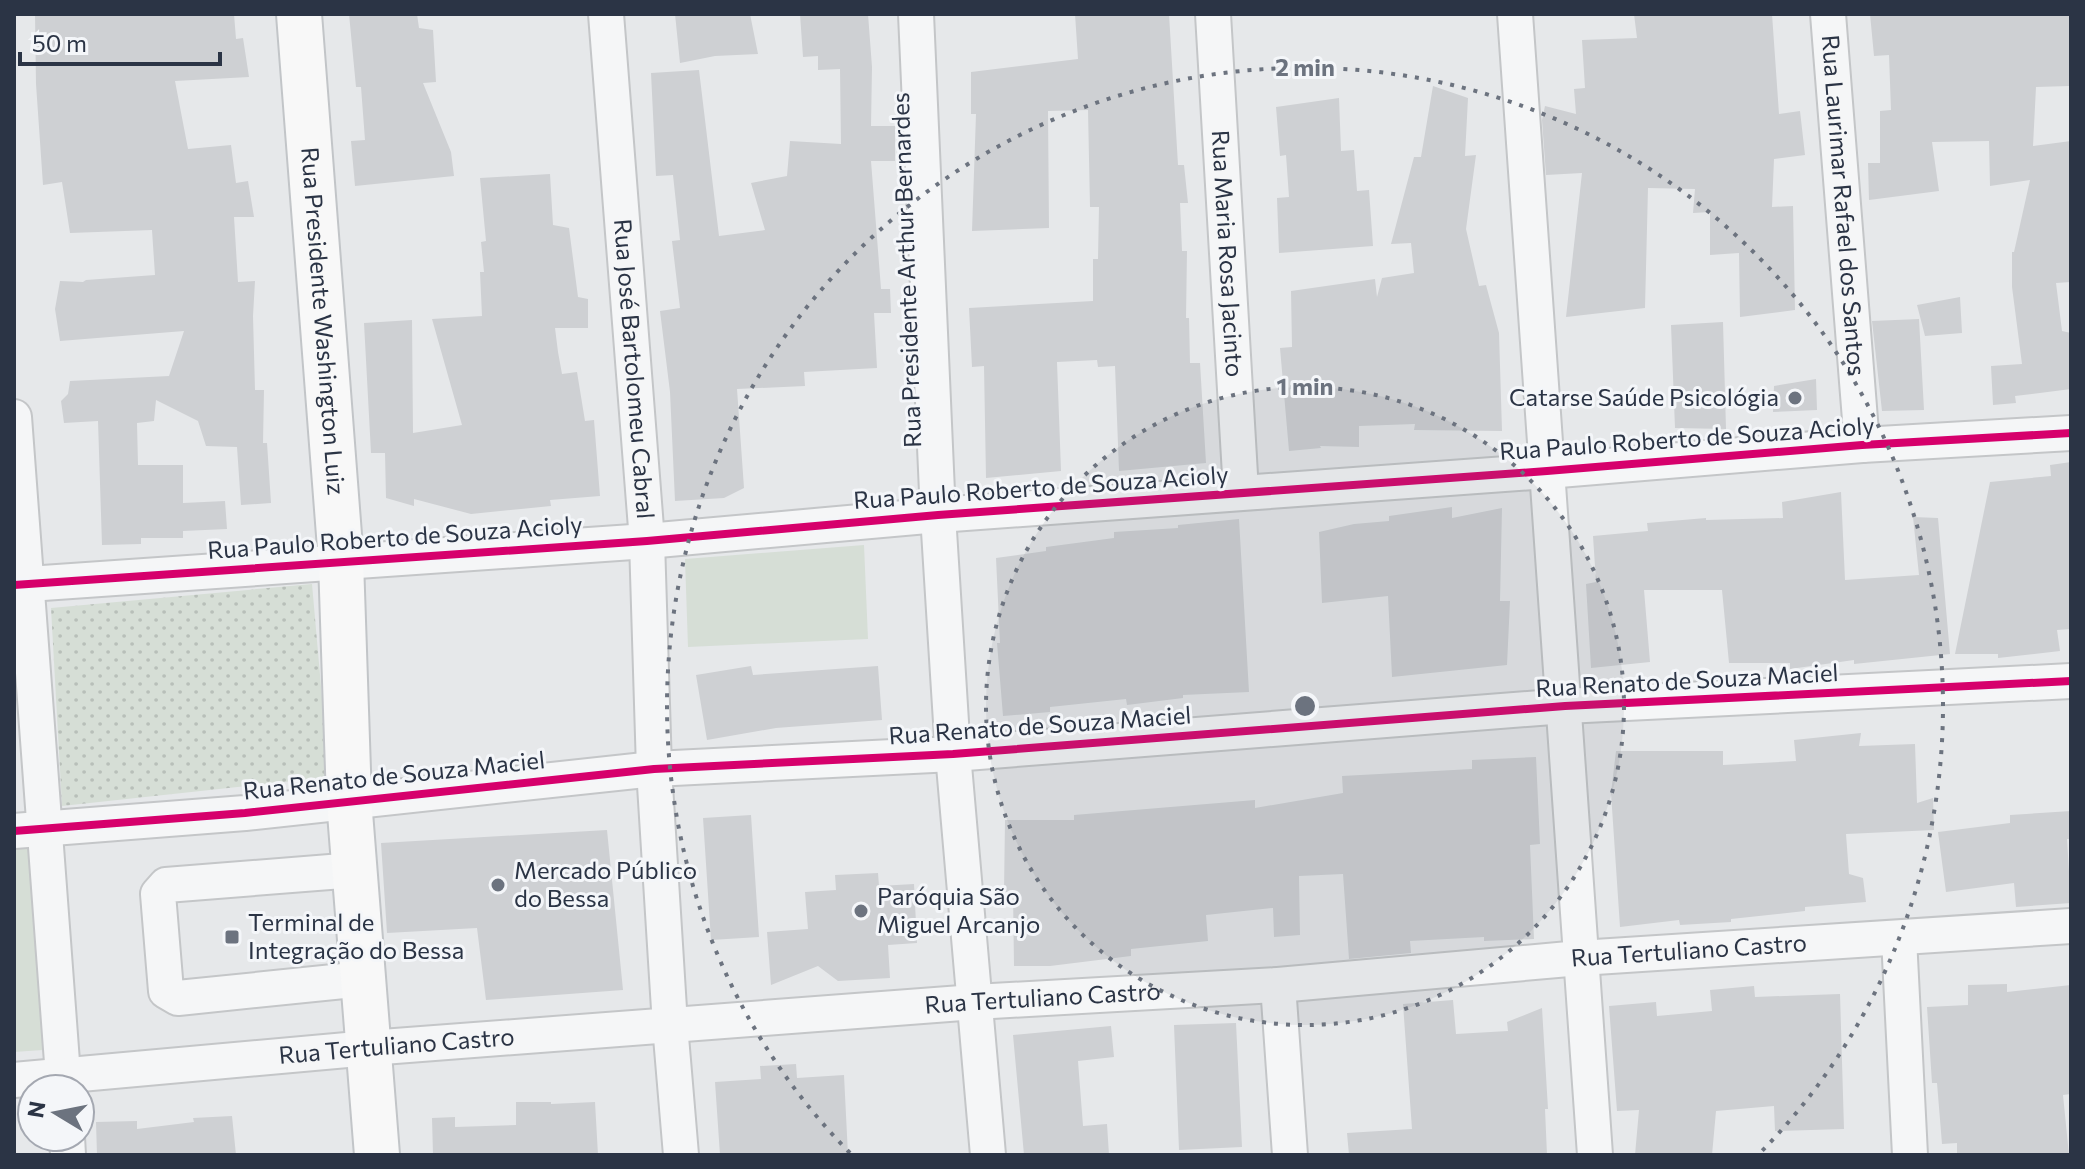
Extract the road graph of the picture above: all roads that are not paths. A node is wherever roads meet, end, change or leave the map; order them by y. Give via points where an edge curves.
1 (299, 14) edge
2 (606, 14) edge
3 (916, 14) edge
4 (1213, 14) edge
5 (1515, 14) edge
6 (1828, 14) edge
7 (14, 417) edge
8 (2071, 433) edge
9 (1862, 445) junction
10 (1547, 471) junction
11 (1241, 492) junction
12 (938, 515) junction
13 (647, 541) junction
14 (341, 561) junction
15 (21, 584) edge
16 (2071, 681) edge
17 (1565, 706) junction
18 (953, 754) junction
19 (654, 769) junction
20 (349, 800) junction
21 (29, 829) edge
22 (355, 870) junction
23 (2071, 926) edge
24 (1899, 938) junction
25 (1580, 958) junction
26 (363, 979) junction
27 (1278, 985) junction
28 (975, 1002) junction
29 (670, 1025) junction
30 (369, 1048) junction
31 (62, 1073) edge
32 (96, 1079) edge
33 (377, 1155) edge
34 (681, 1155) edge
35 (988, 1155) edge
36 (1290, 1155) edge
37 (1595, 1155) edge
38 (1910, 1155) edge

1 - 14 main road, Rua Presidente Washington Luiz
2 - 13 street, Rua José Bartolomeu Cabral
3 - 12 street, Rua Presidente Arthur Bernardes
4 - 11 street, Rua Maria Rosa Jacinto
5 - 10 street
6 - 9 street, Rua Laurimar Rafael dos Santos
7 - 15 street
8 - 9 street, Rua Paulo Roberto de Souza Acioly
9 - 10 street, Rua Paulo Roberto de Souza Acioly
10 - 11 street, Rua Paulo Roberto de Souza Acioly
10 - 17 street
11 - 12 street, Rua Paulo Roberto de Souza Acioly
12 - 13 street, Rua Paulo Roberto de Souza Acioly
12 - 18 street, Rua Presidente Arthur Bernardes
13 - 14 street, Rua Paulo Roberto de Souza Acioly
13 - 19 street, Rua José Bartolomeu Cabral
14 - 15 street, Rua Paulo Roberto de Souza Acioly
14 - 20 main road, Rua Presidente Washington Luiz
15 - 21 street
16 - 17 street, Rua Renato de Souza Maciel
17 - 18 street, Rua Renato de Souza Maciel
17 - 25 street
18 - 19 street, Rua Renato de Souza Maciel
18 - 28 street, Rua Presidente Arthur Bernardes
19 - 20 street, Rua Renato de Souza Maciel
19 - 29 street, Rua José Bartolomeu Cabral
20 - 21 street, Rua Renato de Souza Maciel
20 - 22 main road, Rua Presidente Washington Luiz
21 - 31 street
22 - 26 main road, Rua Presidente Washington Luiz
22 - 26 street via 166,885 158,894 161,939 166,991 178,998
23 - 24 street, Rua Tertuliano Castro
24 - 25 street, Rua Tertuliano Castro
24 - 38 street
25 - 27 street, Rua Tertuliano Castro
25 - 37 street
26 - 30 main road, Rua Presidente Washington Luiz
27 - 28 street, Rua Tertuliano Castro
27 - 36 street
28 - 29 street, Rua Tertuliano Castro
28 - 35 street, Rua Presidente Arthur Bernardes
29 - 30 street, Rua Tertuliano Castro
29 - 34 street, Rua José Bartolomeu Cabral
30 - 32 street, Rua Tertuliano Castro
30 - 33 main road, Rua Presidente Washington Luiz

